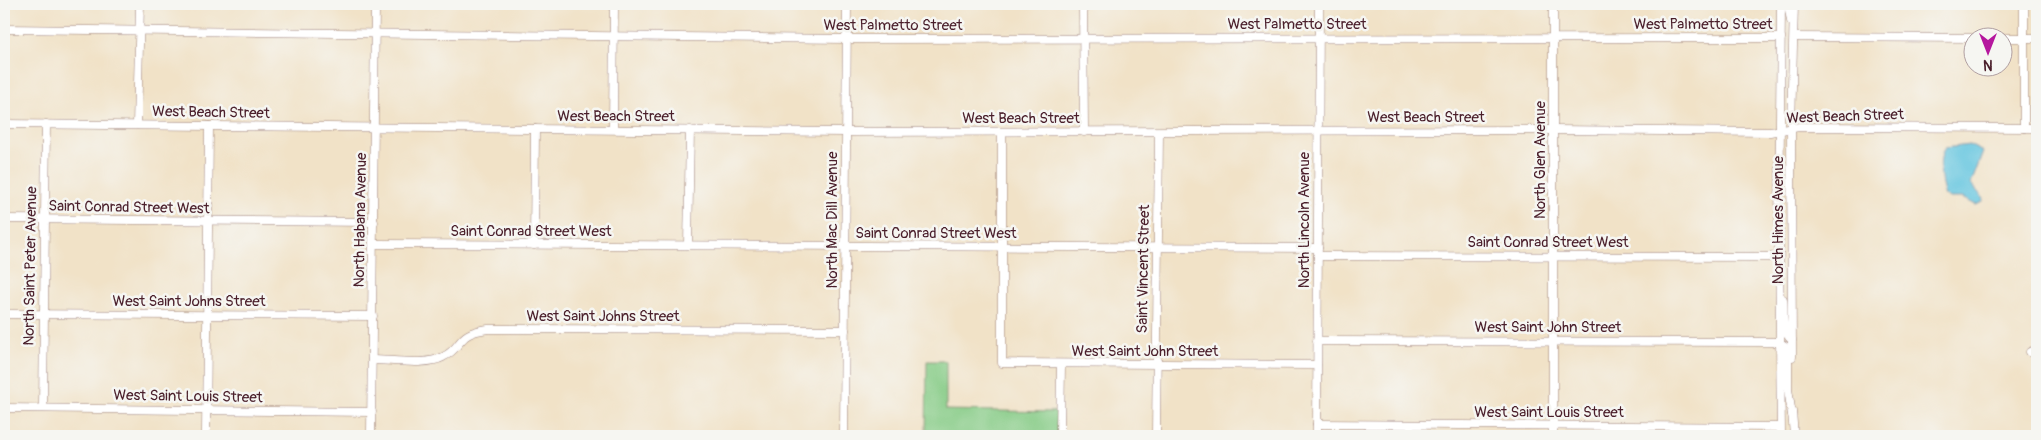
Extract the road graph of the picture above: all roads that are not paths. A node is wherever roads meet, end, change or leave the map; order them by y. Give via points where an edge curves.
1 (140, 4) edge
2 (375, 4) edge
3 (614, 4) edge
4 (847, 4) edge
5 (1083, 4) edge
6 (1319, 4) edge
7 (1553, 4) edge
8 (1781, 4) edge
9 (1788, 4) edge
10 (1794, 4) edge
11 (2024, 4) edge
12 (4, 29) edge
13 (139, 30) junction
14 (375, 33) junction
15 (1794, 34) junction
16 (614, 36) junction
17 (1553, 37) junction
18 (1319, 38) junction
19 (1781, 38) junction
20 (1964, 38) edge
21 (2014, 38) edge
22 (2024, 38) junction
23 (2037, 38) edge
24 (847, 39) junction
25 (1083, 39) junction
26 (4, 124) edge
27 (46, 124) junction
28 (137, 125) junction
29 (209, 126) junction
30 (375, 128) junction
31 (1791, 128) junction
32 (2024, 128) junction
33 (2037, 128) edge
34 (535, 129) junction
35 (613, 129) junction
36 (690, 130) junction
37 (1318, 130) junction
38 (1554, 130) junction
39 (1779, 131) junction
40 (846, 132) junction
41 (1002, 132) junction
42 (1084, 132) junction
43 (1159, 132) junction
44 (4, 219) edge
45 (44, 220) junction
46 (208, 222) junction
47 (374, 222) junction
48 (374, 244) junction
49 (534, 245) junction
50 (688, 245) junction
51 (846, 246) junction
52 (1001, 248) junction
53 (1157, 248) junction
54 (1318, 252) junction
55 (1554, 256) junction
56 (1778, 257) junction
57 (1779, 282) junction
58 (4, 314) edge
59 (43, 314) junction
60 (208, 315) junction
61 (373, 316) junction
62 (845, 330) junction
63 (1792, 340) junction
64 (1317, 341) junction
65 (1554, 341) junction
66 (1779, 342) junction
67 (2037, 349) edge
68 (2037, 354) edge
69 (372, 360) junction
70 (1061, 364) junction
71 (1156, 364) junction
72 (1317, 365) junction
73 (4, 408) edge
74 (43, 408) junction
75 (207, 410) junction
76 (372, 412) junction
77 (1792, 415) junction
78 (1317, 424) junction
79 (1554, 425) junction
80 (1780, 427) junction
81 (206, 436) edge
82 (372, 436) edge
83 (844, 436) edge
84 (1060, 436) edge
85 (1156, 436) edge
86 (1317, 436) edge
87 (1554, 436) edge
88 (1781, 436) edge
89 (1794, 436) edge

1 - 13 street
2 - 14 street, North Habana Avenue
3 - 16 street
4 - 24 street, North Mac Dill Avenue
5 - 25 street
6 - 18 street, North Lincoln Avenue
7 - 17 street, North Glen Avenue
8 - 19 street, North Himes Avenue
9 - 15 street
10 - 15 street, North Himes Avenue
11 - 22 street
12 - 13 street, West Palmetto Street
13 - 14 street, West Palmetto Street
13 - 28 street
14 - 16 street, West Palmetto Street
14 - 30 street, North Habana Avenue
15 - 20 street, West Palmetto Street
15 - 31 street, North Himes Avenue
16 - 24 street, West Palmetto Street
16 - 35 street
17 - 18 street, West Palmetto Street
17 - 19 street, West Palmetto Street
17 - 38 street, North Glen Avenue
18 - 25 street, West Palmetto Street
18 - 37 street, North Lincoln Avenue
19 - 39 street, North Himes Avenue
21 - 22 street
22 - 23 street
22 - 32 street
24 - 25 street, West Palmetto Street
24 - 40 street, North Mac Dill Avenue
25 - 42 street
26 - 27 street, West Beach Street
27 - 28 street, West Beach Street
27 - 45 street, North Saint Peter Avenue
28 - 29 street, West Beach Street
29 - 30 street, West Beach Street
29 - 46 street
30 - 34 street, West Beach Street
30 - 47 street, North Habana Avenue
31 - 32 street, West Beach Street
31 - 39 street, West Beach Street
31 - 63 street, North Himes Avenue
32 - 33 street, West Beach Street
34 - 35 street, West Beach Street
34 - 49 street
35 - 36 street, West Beach Street
36 - 40 street, West Beach Street
36 - 50 street
37 - 38 street, West Beach Street
37 - 43 street, West Beach Street
37 - 54 street, North Lincoln Avenue
38 - 39 street, West Beach Street
38 - 55 street, North Glen Avenue
39 - 56 street, North Himes Avenue
40 - 41 street, West Beach Street
40 - 51 street, North Mac Dill Avenue
41 - 42 street, West Beach Street
41 - 52 street
42 - 43 street, West Beach Street
43 - 53 street, Saint Vincent Street
44 - 45 street, Saint Conrad Street West
45 - 46 street, Saint Conrad Street West
45 - 59 street, North Saint Peter Avenue
46 - 47 street, Saint Conrad Street West
46 - 60 street
47 - 48 street, North Habana Avenue
48 - 49 street, Saint Conrad Street West
48 - 61 street, North Habana Avenue
49 - 50 street, Saint Conrad Street West
50 - 51 street, Saint Conrad Street West
51 - 52 street, Saint Conrad Street West
51 - 62 street, North Mac Dill Avenue
52 - 53 street, Saint Conrad Street West
52 - 70 street, West Saint John Street via 1002,363
53 - 54 street, Saint Conrad Street West
53 - 71 street, Saint Vincent Street
54 - 55 street, Saint Conrad Street West
54 - 64 street, North Lincoln Avenue
55 - 56 street, Saint Conrad Street West
55 - 65 street, North Glen Avenue
56 - 57 street, North Himes Avenue
57 - 63 street via 1784,303 1784,327
57 - 66 street, North Himes Avenue
58 - 59 street, West Saint Johns Street
59 - 60 street, West Saint Johns Street
59 - 74 street, North Saint Peter Avenue
60 - 61 street, West Saint Johns Street
60 - 75 street
61 - 69 street, North Habana Avenue
62 - 69 street, West Saint Johns Street via 488,329 464,336 451,352 438,360
62 - 83 street, North Mac Dill Avenue
63 - 77 street, North Himes Avenue
64 - 65 street, West Saint John Street
64 - 72 street, North Lincoln Avenue
65 - 66 street, West Saint John Street
65 - 79 street, North Glen Avenue
66 - 77 street via 1788,354
66 - 80 street, North Himes Avenue
67 - 68 street via 2030,352
69 - 76 street, North Habana Avenue
70 - 71 street, West Saint John Street
70 - 84 street
71 - 72 street, West Saint John Street
71 - 85 street, Saint Vincent Street
72 - 78 street, North Lincoln Avenue
73 - 74 street, West Saint Louis Street
74 - 75 street, West Saint Louis Street
75 - 76 street, West Saint Louis Street
75 - 81 street
76 - 82 street, North Habana Avenue
77 - 89 street, North Himes Avenue
78 - 79 street, West Saint Louis Street
78 - 86 street, North Lincoln Avenue
79 - 80 street, West Saint Louis Street
79 - 87 street, North Glen Avenue
80 - 88 street, North Himes Avenue

